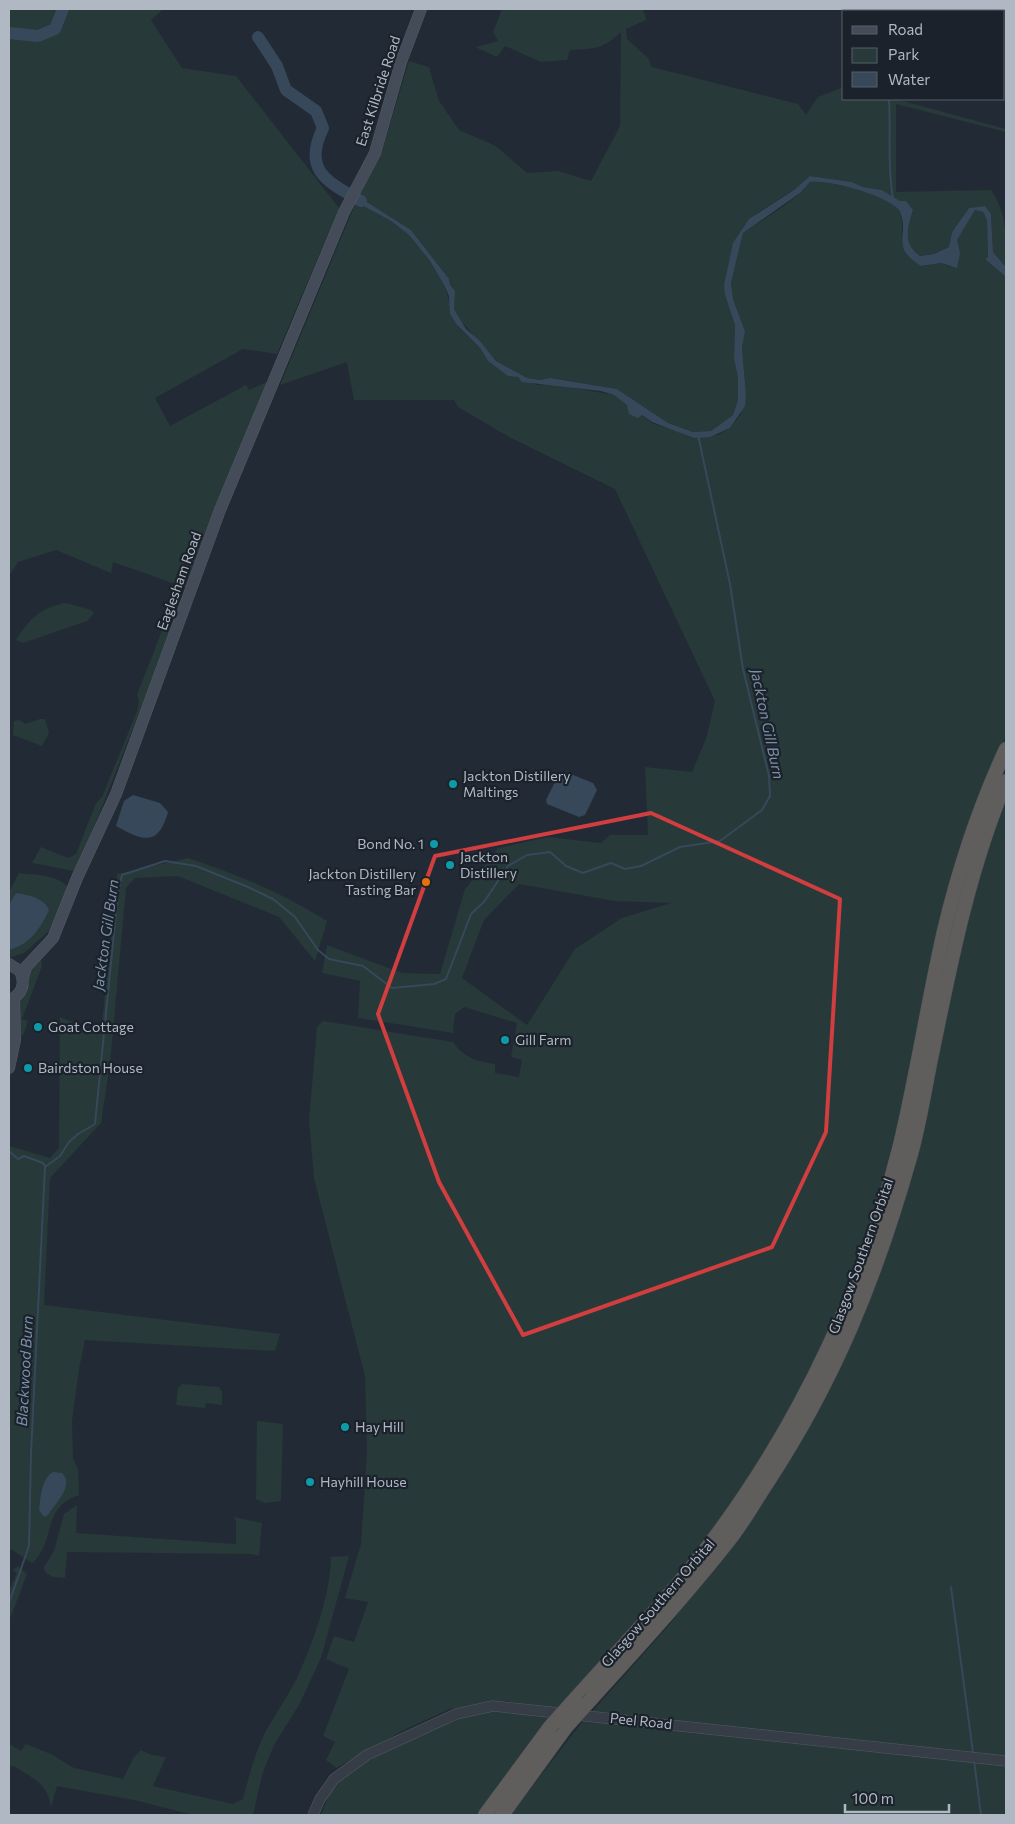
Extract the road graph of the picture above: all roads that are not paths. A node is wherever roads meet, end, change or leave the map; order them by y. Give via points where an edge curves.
1 (421, 9) edge
2 (344, 212) joint
3 (1006, 749) edge
4 (1006, 781) edge
5 (36, 956) junction
6 (9, 964) edge
7 (23, 978) junction
8 (11, 1000) edge
9 (11, 1016) edge
10 (9, 1068) edge
11 (1006, 1761) edge
12 (313, 1815) edge
13 (485, 1815) edge
14 (502, 1815) edge

1 - 2 main road, East Kilbride Road via 401,62 375,153
2 - 5 main road, Eaglesham Road via 220,510 116,794 53,938
3 - 13 highway, Glasgow Southern Orbital, bridge via 980,810 961,871 944,930 900,1146 843,1314 784,1433 721,1529 671,1592 550,1727
4 - 14 highway, Glasgow Southern Orbital, bridge via 992,815 956,937 912,1152 856,1320 828,1381 795,1441 732,1537 566,1727
5 - 6 main road
5 - 7 main road, Eaglesham Road via 26,967
6 - 7 main road via 20,971
7 - 8 main road, Eaglesham Road via 22,990
8 - 9 main road
9 - 10 main road via 15,1040
11 - 12 street, Peel Road via 493,1706 456,1714 366,1754 334,1779

